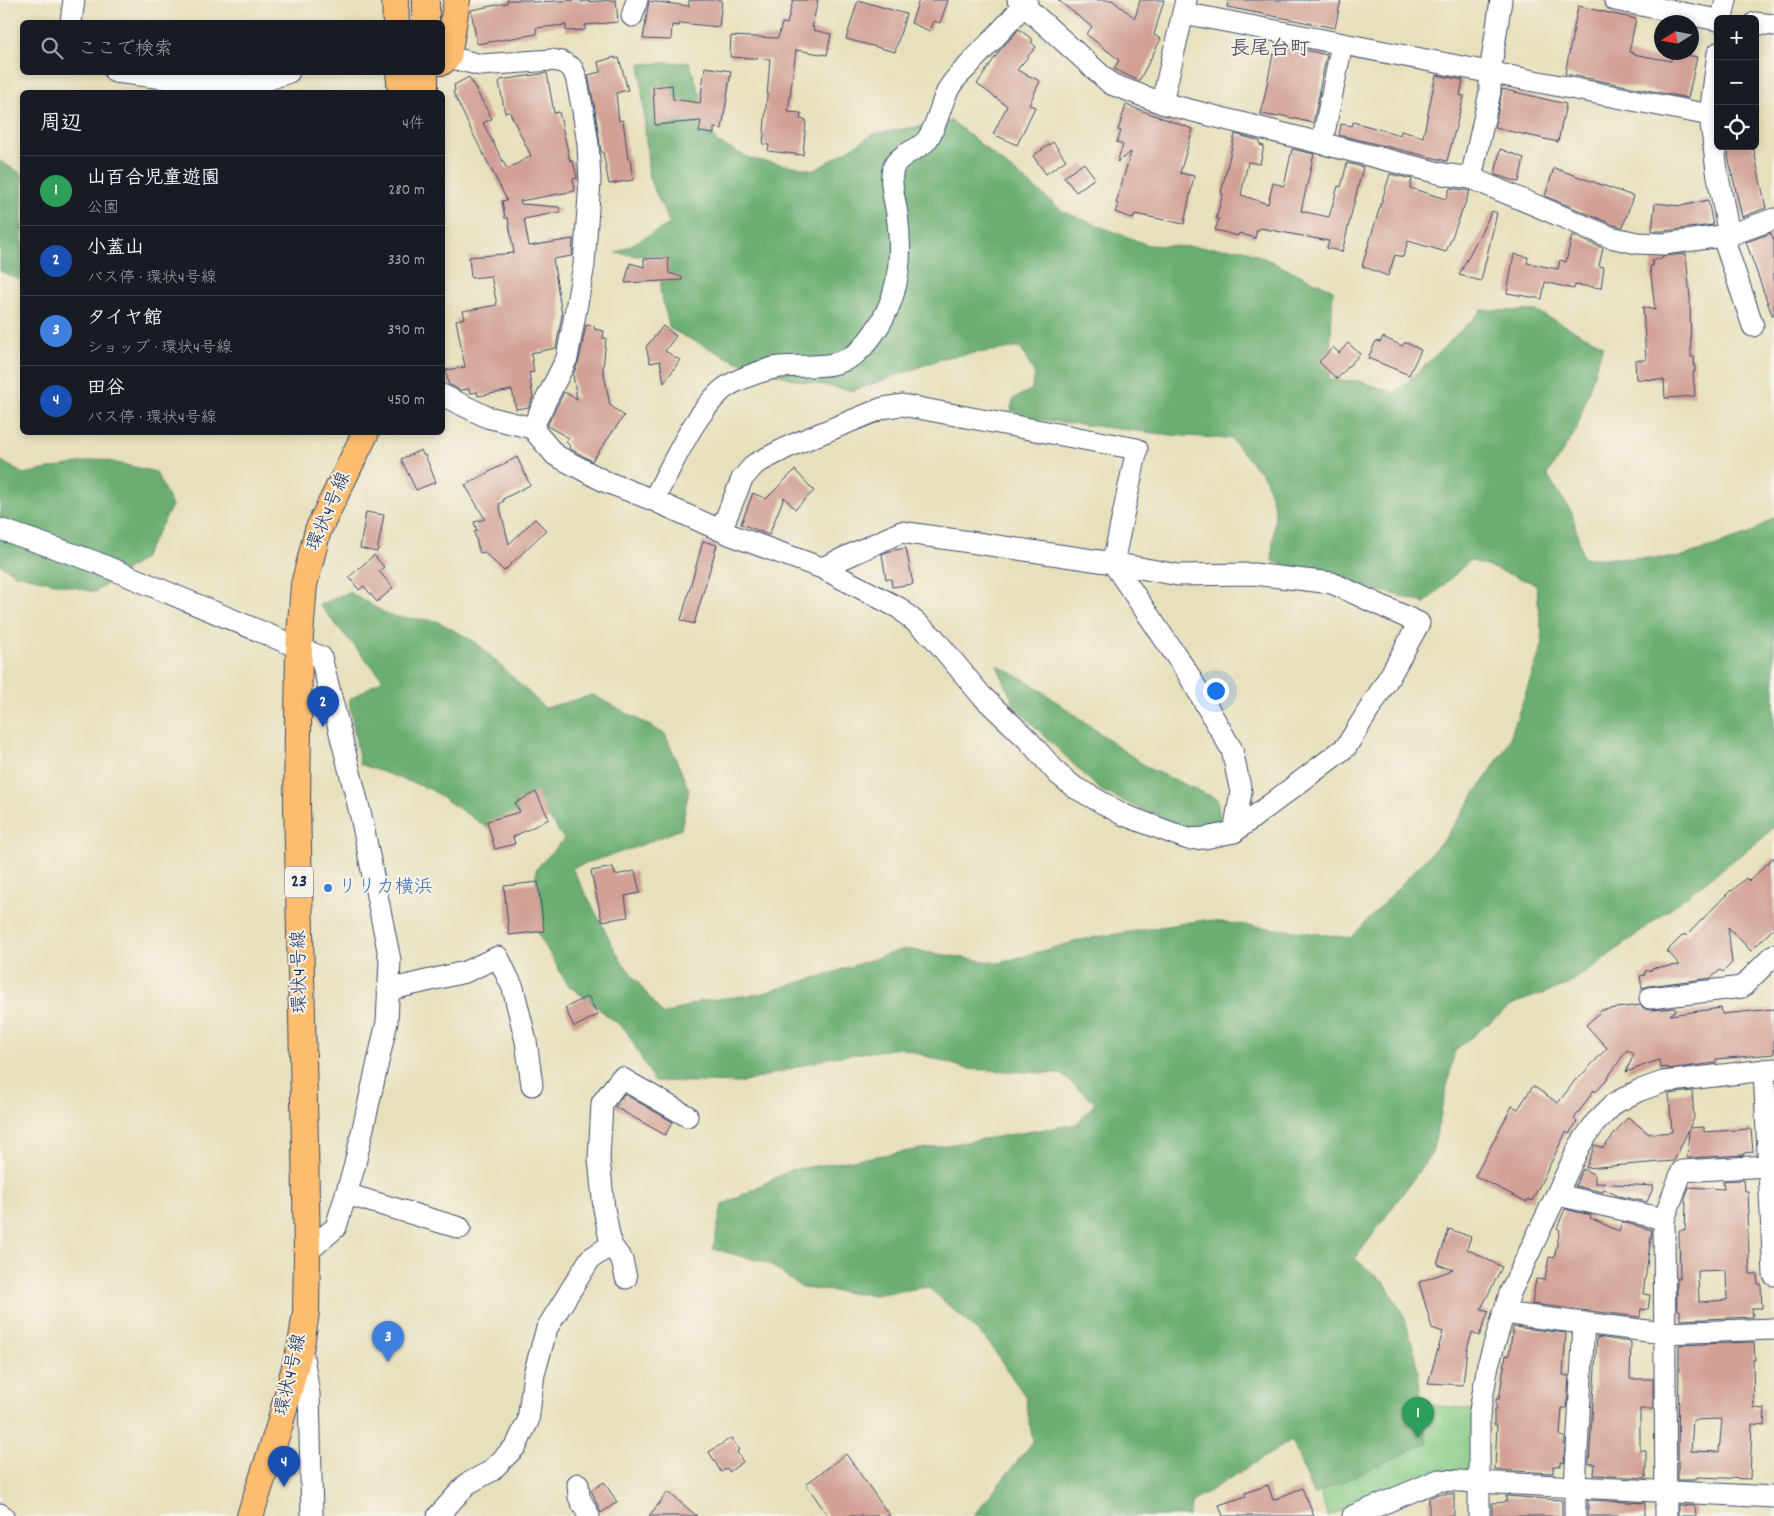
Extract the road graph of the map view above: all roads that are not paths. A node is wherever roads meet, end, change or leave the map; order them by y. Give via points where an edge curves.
1 (74, 0) edge
2 (395, 0) edge
3 (426, 0) edge
4 (457, 0) edge
5 (1501, 0) edge
6 (1615, 0) edge
7 (1726, 0) edge
8 (1023, 2) edge
9 (1185, 7) edge
10 (1723, 15) edge
11 (1714, 19) edge
12 (71, 20) edge
13 (396, 20) edge
14 (426, 20) edge
15 (1759, 23) edge
16 (1774, 25) edge
17 (445, 35) edge
18 (1342, 44) junction
19 (1717, 60) edge
20 (445, 70) edge
21 (1490, 73) junction
22 (141, 75) edge
23 (282, 75) edge
24 (399, 75) edge
25 (401, 90) edge
26 (1162, 103) junction
27 (1710, 116) junction
28 (1322, 144) junction
29 (1471, 178) junction
30 (1774, 219) edge
31 (1729, 235) junction
32 (1753, 326) dead end
33 (445, 396) edge
34 (532, 428) junction
35 (365, 435) edge
36 (653, 500) junction
37 (0, 529) edge
38 (721, 530) junction
39 (1113, 563) junction
40 (822, 568) junction
41 (299, 648) junction
42 (1234, 832) junction
43 (1774, 955) edge
44 (388, 990) junction
45 (1650, 998) dead end
46 (1769, 1069) edge
47 (532, 1085) dead end
48 (687, 1116) dead end
49 (1768, 1166) junction
50 (346, 1194) junction
51 (1558, 1195) junction
52 (1772, 1197) edge
53 (1664, 1219) junction
54 (460, 1228) dead end
55 (611, 1245) junction
56 (307, 1252) junction
57 (1774, 1275) edge
58 (626, 1278) dead end
59 (1504, 1314) junction
60 (1584, 1323) junction
61 (1774, 1329) edge
62 (1664, 1333) junction
63 (301, 1344) junction
64 (1479, 1482) junction
65 (578, 1484) dead end
66 (1575, 1486) junction
67 (1667, 1492) junction
68 (1774, 1497) edge
69 (1365, 1514) edge
70 (250, 1516) edge
71 (312, 1516) edge
72 (438, 1516) edge
73 (589, 1516) edge
74 (1480, 1516) edge
75 (1575, 1516) edge
76 (1666, 1516) edge

1 - 12 street
2 - 13 main road
3 - 14 main road
4 - 17 main road
5 - 21 street
6 - 11 street
7 - 10 street
8 - 26 street via 1111,84
8 - 36 street via 949,89 926,140 918,149 897,161 893,169 900,242 899,270 886,313 865,343 845,361 779,367 738,380 721,390 698,418
9 - 18 street
9 - 26 street
15 - 16 street
18 - 21 street
18 - 28 street
19 - 27 street
20 - 34 street via 552,60 572,68 576,77 584,111 590,181 584,265 567,358
21 - 27 street
21 - 29 street via 1490,92
22 - 23 street via 252,86
24 - 25 main road
26 - 28 street
27 - 31 street via 1716,171
28 - 29 street
29 - 31 street via 1610,237 1637,243 1664,244
30 - 31 street
31 - 32 street via 1726,246
33 - 34 street via 487,417
34 - 36 street via 555,455 568,463
35 - 41 main road, 環状4号線 / 23 via 318,530 304,585
36 - 38 street
37 - 41 street via 93,560
38 - 39 street via 742,479 755,464 883,408 902,404 1137,449
38 - 40 street
39 - 40 street via 901,532
39 - 42 street via 1188,672 1232,750 1241,792
39 - 42 street via 1178,575 1253,574 1332,583 1419,623 1346,748
40 - 42 street via 899,608 934,638 981,695 1074,787 1124,815 1188,839
41 - 44 street via 322,657 363,825 390,960
41 - 56 main road, 環状4号線 / 23 via 297,805
43 - 45 street via 1742,986
44 - 47 street via 465,972 498,957 513,988 526,1041
44 - 50 street via 387,1022
46 - 49 street
46 - 51 street via 1664,1082 1615,1104 1596,1122 1580,1145
48 - 55 street via 621,1078 602,1103 599,1159
49 - 52 street
49 - 53 street via 1682,1171
50 - 54 street
50 - 56 street via 336,1227
51 - 53 street
51 - 59 street via 1510,1293
52 - 57 street
53 - 62 street
55 - 58 street via 622,1260
55 - 72 street via 590,1259 547,1328 534,1374 528,1421 516,1446 491,1471 467,1484
56 - 63 main road, 環状4号線 / 23 via 306,1312
59 - 60 street
59 - 64 street via 1488,1365 1480,1416
60 - 62 street
60 - 66 street
61 - 62 street
62 - 67 street
63 - 70 main road, 環状4号線 / 23 via 280,1427
63 - 71 street via 309,1394
64 - 66 street
64 - 69 street via 1439,1480
64 - 74 street
65 - 73 street via 579,1497
66 - 67 street
66 - 75 street
67 - 68 street
67 - 76 street

